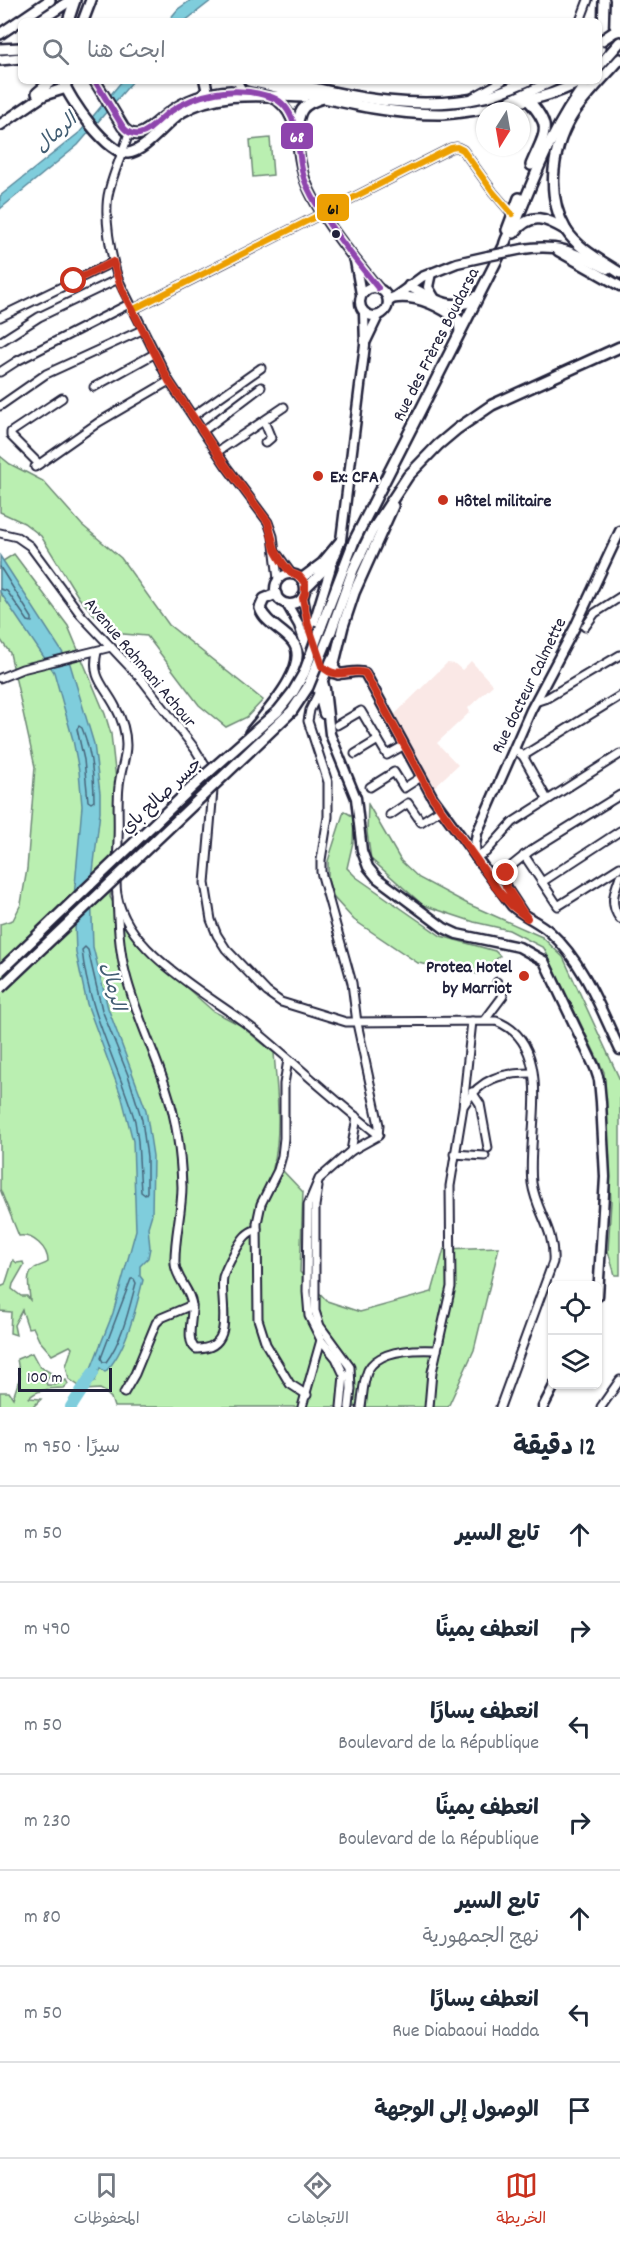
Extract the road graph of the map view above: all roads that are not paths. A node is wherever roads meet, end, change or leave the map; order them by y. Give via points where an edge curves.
1 (50, 0) edge
2 (73, 0) edge
3 (91, 0) edge
4 (588, 0) edge
5 (604, 0) edge
6 (24, 18) edge
7 (44, 18) edge
8 (69, 18) edge
9 (84, 18) edge
10 (581, 18) edge
11 (18, 22) edge
12 (617, 30) edge
13 (0, 34) edge
14 (602, 40) edge
15 (620, 42) edge
16 (18, 48) edge
17 (0, 49) edge
18 (603, 53) edge
19 (18, 58) edge
20 (620, 58) edge
21 (0, 60) edge
22 (602, 69) edge
23 (602, 79) edge
24 (47, 84) edge
25 (63, 84) edge
26 (65, 84) edge
27 (97, 84) edge
28 (206, 84) edge
29 (262, 84) edge
30 (298, 84) edge
31 (496, 84) edge
32 (519, 84) edge
33 (546, 84) edge
34 (576, 84) edge
35 (586, 84) edge
36 (598, 84) edge
37 (202, 96) junction
38 (272, 96) junction
39 (324, 98) junction
40 (469, 99) junction
41 (529, 101) junction
42 (506, 102) edge
43 (523, 102) edge
44 (476, 111) edge
45 (0, 118) edge
46 (0, 125) edge
47 (126, 130) junction
48 (296, 135) junction
49 (123, 153) junction
50 (324, 214) junction
51 (512, 214) junction
52 (566, 230) junction
53 (505, 242) junction
54 (549, 247) junction
55 (353, 255) junction
56 (113, 262) junction
57 (431, 273) junction
58 (620, 274) edge
59 (118, 279) junction
60 (409, 286) junction
61 (620, 286) edge
62 (380, 289) junction
63 (480, 293) junction
64 (361, 294) junction
65 (435, 299) junction
66 (390, 300) junction
67 (131, 307) junction
68 (364, 313) junction
69 (378, 316) junction
70 (0, 317) edge
71 (142, 330) junction
72 (460, 332) junction
73 (0, 342) edge
74 (364, 345) junction
75 (620, 346) edge
76 (154, 354) junction
77 (261, 368) dead end
78 (0, 372) edge
79 (169, 381) junction
80 (94, 387) dead end
81 (261, 387) dead end
82 (62, 398) dead end
83 (0, 406) edge
84 (284, 407) dead end
85 (193, 416) junction
86 (264, 421) junction
87 (203, 431) junction
88 (265, 443) dead end
89 (217, 452) junction
90 (399, 489) junction
91 (620, 531) edge
92 (0, 533) edge
93 (341, 540) junction
94 (617, 542) edge
95 (275, 550) junction
96 (333, 561) junction
97 (291, 573) junction
98 (302, 578) junction
99 (278, 579) junction
100 (306, 588) junction
101 (276, 594) junction
102 (620, 597) edge
103 (303, 598) junction
104 (287, 604) junction
105 (585, 627) dead end
106 (326, 629) junction
107 (312, 639) junction
108 (338, 644) junction
109 (111, 647) junction
110 (97, 652) junction
111 (620, 655) edge
112 (338, 674) junction
113 (325, 675) junction
114 (2, 678) edge
115 (318, 694) junction
116 (620, 696) edge
117 (535, 702) junction
118 (337, 725) dead end
119 (330, 734) junction
120 (378, 740) junction
121 (243, 741) junction
122 (403, 746) junction
123 (514, 749) junction
124 (355, 754) dead end
125 (620, 754) edge
126 (523, 756) junction
127 (421, 777) junction
128 (370, 788) dead end
129 (620, 795) edge
130 (547, 799) junction
131 (441, 809) junction
132 (390, 814) dead end
133 (620, 831) edge
134 (524, 855) junction
135 (476, 857) junction
136 (620, 867) edge
137 (620, 876) edge
138 (542, 882) junction
139 (117, 895) junction
140 (617, 899) edge
141 (527, 918) junction
142 (620, 919) edge
143 (0, 971) edge
144 (497, 981) dead end
145 (0, 988) edge
146 (485, 1020) junction
147 (472, 1021) junction
148 (357, 1023) junction
149 (620, 1050) edge
150 (288, 1060) junction
151 (532, 1073) junction
152 (472, 1092) junction
153 (463, 1107) junction
154 (357, 1117) junction
155 (379, 1135) junction
156 (488, 1148) dead end
157 (351, 1151) junction
158 (454, 1154) junction
159 (484, 1156) dead end
160 (319, 1179) junction
161 (257, 1229) junction
162 (598, 1281) edge
163 (192, 1305) junction
164 (321, 1340) junction
165 (437, 1350) junction
166 (620, 1380) edge
167 (552, 1389) edge
168 (124, 1393) dead end
169 (307, 1395) junction
170 (302, 1407) edge
171 (341, 1407) edge
172 (349, 1407) edge
173 (361, 1407) edge
174 (429, 1407) edge
175 (500, 1407) edge
176 (543, 1407) edge
177 (601, 1407) edge

1 - 6 highway
2 - 7 highway
2 - 8 highway
3 - 9 highway
4 - 10 street
5 - 18 highway
11 - 13 highway
12 - 14 highway, bridge
15 - 18 highway
16 - 17 highway
19 - 21 highway
20 - 22 highway
20 - 23 highway
24 - 45 highway
25 - 46 highway
26 - 49 highway via 74,103 109,145
27 - 47 highway
28 - 37 highway
29 - 39 highway
30 - 40 highway via 393,102 444,104
31 - 40 street
32 - 40 highway
33 - 42 highway
34 - 41 highway
35 - 53 highway, Rue des Frères Boudarsa via 557,126
36 - 52 highway via 574,112 556,156 554,194
37 - 38 highway via 242,91
37 - 47 highway via 179,106 141,134
38 - 39 highway
38 - 48 main road via 288,111
38 - 49 highway via 233,97 196,105 175,117 137,150
39 - 44 highway via 415,113
39 - 48 highway via 300,111
41 - 43 highway
41 - 51 highway via 542,116 545,131
47 - 49 street
48 - 50 main road via 304,177
49 - 56 street via 107,204
50 - 51 street via 458,147
50 - 55 main road
50 - 67 street
51 - 53 highway
52 - 53 highway via 543,218 532,219 520,225
52 - 58 highway via 584,249
53 - 63 highway, Rue des Frères Boudarsa
54 - 57 main road, bridge via 457,263
54 - 58 main road via 573,251
54 - 61 main road
55 - 62 main road
55 - 64 main road
56 - 59 street
56 - 70 street
57 - 60 main road
57 - 65 main road via 428,287
59 - 67 street
59 - 73 street via 39,317
60 - 62 main road
60 - 65 highway
60 - 66 main road
62 - 64 main road via 368,288
62 - 66 main road
63 - 65 highway via 459,305
63 - 72 highway, Rue des Frères Boudarsa
64 - 68 main road via 359,304
66 - 69 main road
66 - 72 highway via 404,296 423,300 459,320
67 - 71 street
67 - 78 street
68 - 69 main road
68 - 74 main road
69 - 74 main road
71 - 76 street
71 - 83 street via 46,375
72 - 106 highway, Rue des Frères Boudarsa via 354,541
74 - 93 main road
75 - 90 highway via 480,412 438,445
76 - 79 street
76 - 80 street
77 - 85 street
79 - 82 street via 37,465 11,432
79 - 85 street
81 - 87 street
84 - 86 street
85 - 87 street
86 - 88 street via 271,438
86 - 89 street
87 - 89 street
89 - 95 street via 268,522
90 - 106 highway via 360,553
90 - 108 highway via 359,579
91 - 94 main road, Rue docteur Calmette
92 - 109 street, Avenue Rahmani Achour via 17,537 30,546 81,615
93 - 96 main road
93 - 98 main road via 322,563
94 - 117 main road, Rue docteur Calmette
95 - 97 street
95 - 99 street
96 - 100 main road
96 - 107 main road
97 - 98 main road
97 - 99 main road
98 - 100 main road
99 - 101 main road
100 - 103 main road
101 - 104 main road
101 - 121 highway, bridge via 262,601 261,612 292,641 297,653 294,671
102 - 105 street via 595,613
103 - 104 main road
103 - 107 main road
104 - 115 main road via 308,651
106 - 121 highway, جسر صالح باي, bridge via 293,692 266,723
106 - 145 highway, bridge via 308,687 292,711
107 - 113 main road
108 - 112 highway via 333,667
108 - 113 highway
109 - 110 street
109 - 148 street, Avenue Rahmani Achour via 143,681 195,749 210,776 213,799 205,888 211,920 221,942 281,1002 334,1020
110 - 114 street via 22,669
110 - 139 street via 95,672 115,705 126,744 119,784
111 - 117 street
112 - 113 main road
112 - 122 main road via 365,673
113 - 115 street
113 - 119 main road
115 - 119 main road
115 - 148 street via 308,721 328,782 321,872 352,983
116 - 126 street
117 - 123 main road, Rue docteur Calmette
118 - 120 street via 361,711
119 - 162 main road via 356,798 362,851 371,872 444,928 531,952 544,961 555,981 599,1080 606,1177
120 - 122 street via 387,755
120 - 124 street
121 - 143 highway, جسر صالح باي, bridge
122 - 127 main road
123 - 126 street
123 - 135 main road, Rue docteur Calmette via 477,833
125 - 130 street
126 - 130 street
127 - 128 street via 404,788 394,772
127 - 131 main road
129 - 134 street
130 - 135 street via 507,827 486,852
131 - 132 street via 421,822 408,802
131 - 135 main road
133 - 138 street
134 - 138 street
134 - 141 street via 510,867 505,879
135 - 141 main road via 500,893
136 - 138 street via 558,906
137 - 140 street
139 - 150 street via 130,925 168,968 240,1018
139 - 163 street via 126,976 167,1090 173,1121 182,1189 175,1265
140 - 142 street via 613,906
141 - 149 main road via 548,930 566,948
144 - 146 street via 503,996
146 - 147 street, Avenue Rahmani Achour
146 - 151 street, Avenue Rahmani Achour via 516,1031 528,1048
147 - 148 street, Avenue Rahmani Achour
147 - 153 street
148 - 155 street
150 - 154 street
150 - 161 street via 282,1156 258,1215
151 - 152 street via 496,1077
151 - 175 street, Avenue Rahmani Achour via 532,1184 552,1236 553,1262
152 - 153 street
152 - 156 street via 480,1104
153 - 158 street
154 - 155 street
154 - 157 street
155 - 157 street
157 - 160 street
158 - 159 street
158 - 165 street via 450,1200 452,1287
160 - 164 street via 308,1205 307,1292 309,1316
160 - 172 street via 315,1206 315,1311 320,1326 350,1367
161 - 163 street via 243,1238 223,1278 222,1335 200,1349 191,1342
161 - 169 street via 260,1330 290,1384
163 - 168 street via 156,1323
164 - 169 street
164 - 171 street via 344,1376
165 - 173 street via 418,1349 374,1362 364,1385
165 - 174 street
166 - 177 street
167 - 176 main road
169 - 170 street

